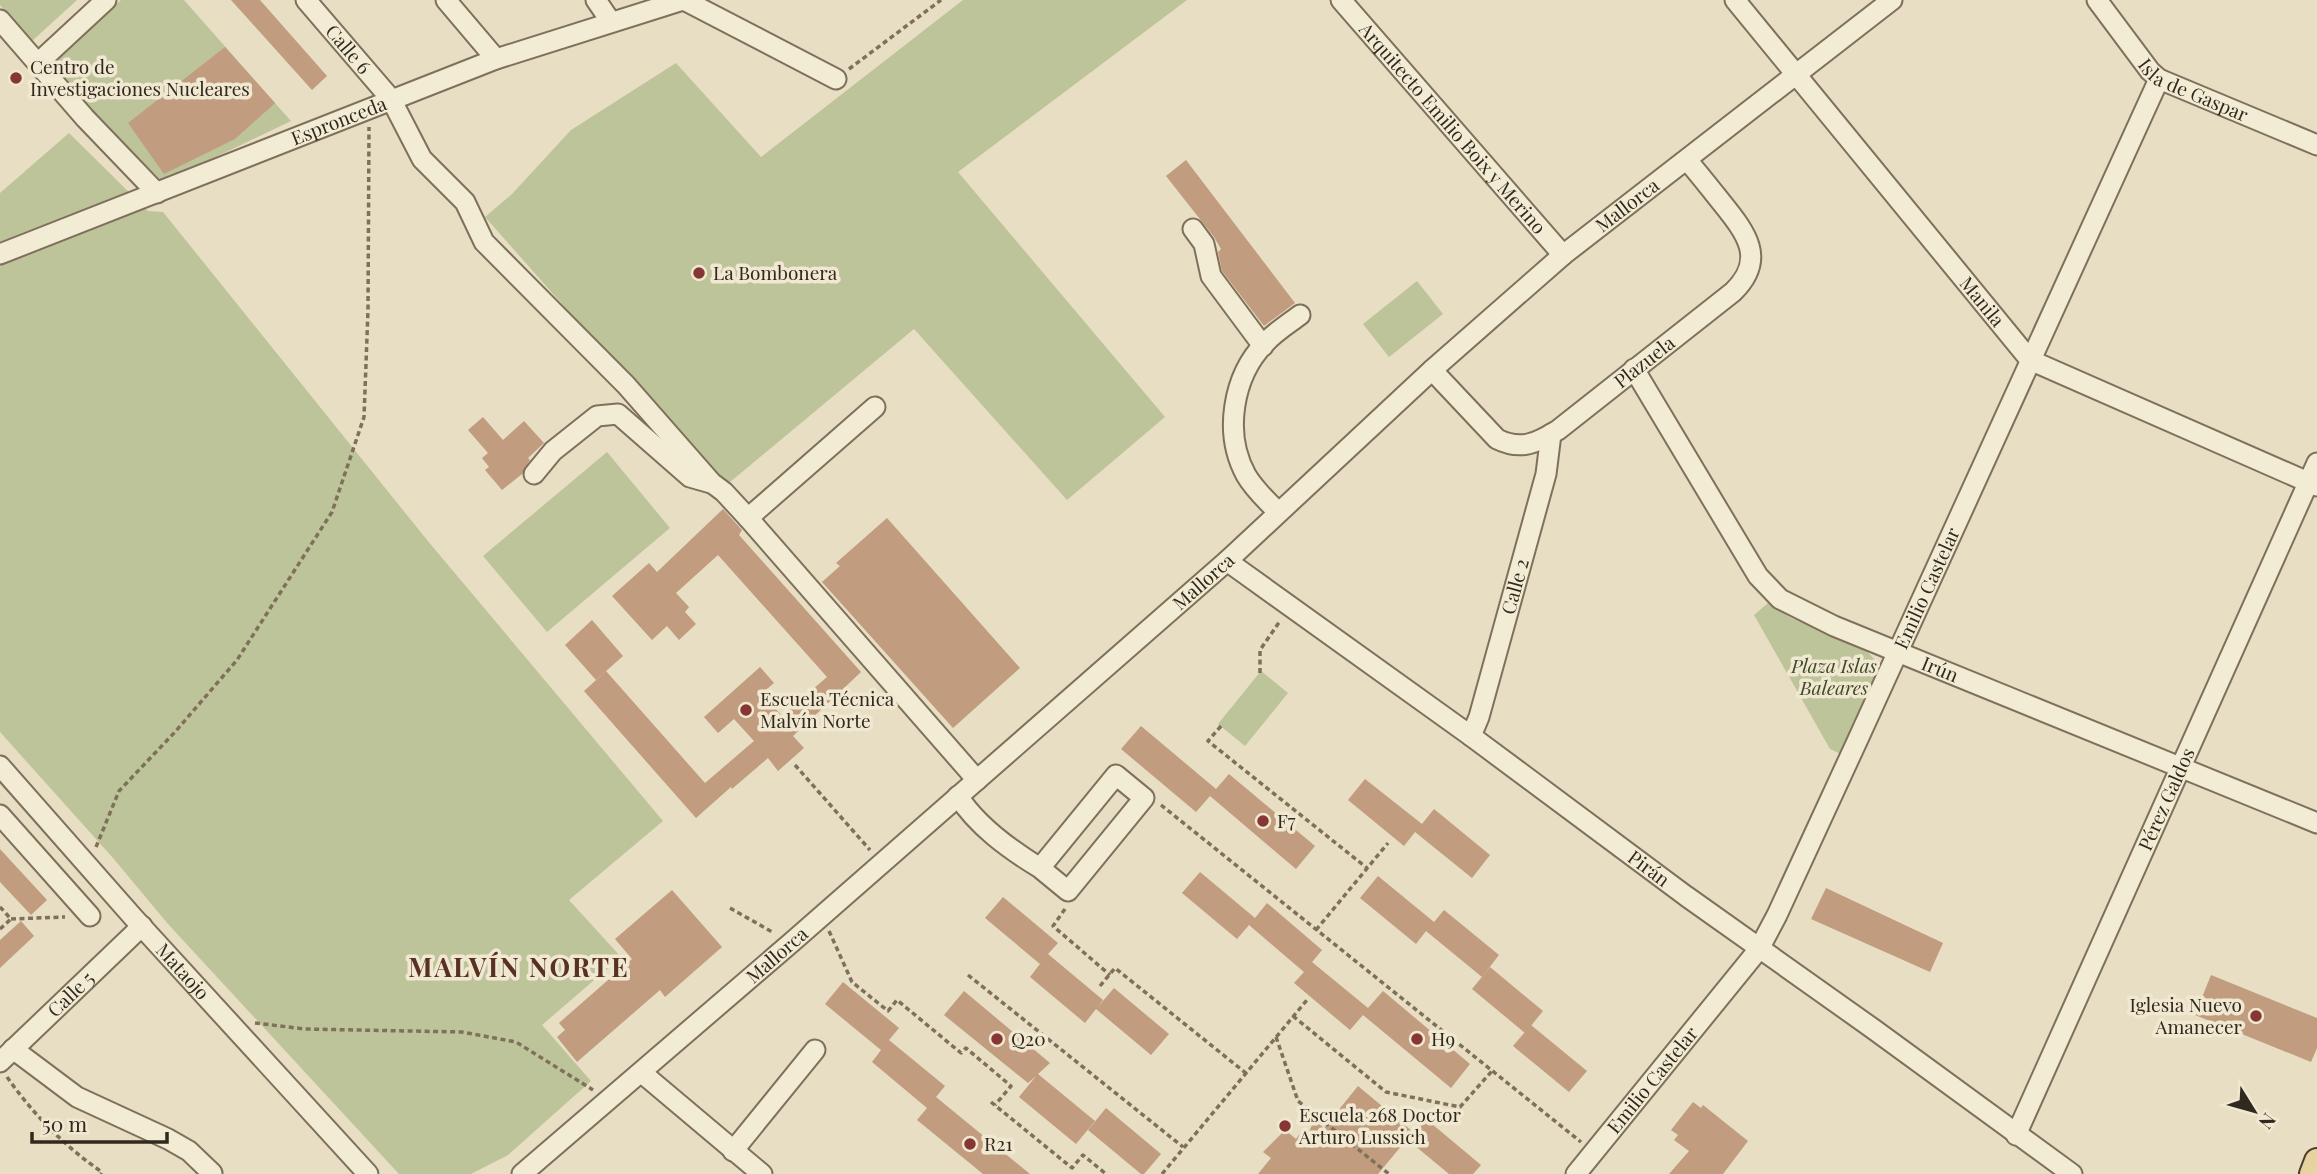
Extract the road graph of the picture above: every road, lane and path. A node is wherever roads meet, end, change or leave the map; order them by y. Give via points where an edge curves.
1 (106, 0) edge
2 (306, 0) edge
3 (446, 0) edge
4 (596, 0) edge
5 (683, 0) edge
6 (941, 0) edge
7 (1341, 0) edge
8 (1735, 0) edge
9 (1892, 0) edge
10 (2096, 0) edge
11 (0, 20) edge
12 (611, 22) junction
13 (496, 59) junction
14 (38, 62) junction
15 (1797, 75) junction
16 (836, 79) joint
17 (2159, 79) junction
18 (391, 99) junction
19 (368, 110) junction
20 (2317, 145) edge
21 (1688, 160) junction
22 (157, 192) junction
23 (1193, 229) dead end
24 (0, 254) edge
25 (1563, 256) junction
26 (1300, 316) dead end
27 (1263, 346) junction
28 (2029, 360) junction
29 (1634, 369) junction
30 (1432, 370) junction
31 (875, 407) dead end
32 (1551, 434) junction
33 (2317, 463) edge
34 (534, 474) dead end
35 (712, 483) junction
36 (2313, 484) edge
37 (1278, 512) junction
38 (748, 518) junction
39 (1227, 561) junction
40 (1290, 605) junction
41 (1900, 651) junction
42 (1259, 673) dead end
43 (1221, 726) dead end
44 (1471, 736) junction
45 (795, 765) dead end
46 (0, 766) edge
47 (2180, 767) junction
48 (977, 780) junction
49 (958, 796) junction
50 (1144, 798) junction
51 (0, 815) edge
52 (2317, 823) edge
53 (1388, 843) dead end
54 (103, 856) dead end
55 (881, 863) junction
56 (1040, 868) junction
57 (1367, 869) junction
58 (1068, 891) junction
59 (0, 907) edge
60 (730, 908) dead end
61 (90, 916) dead end
62 (821, 917) junction
63 (142, 926) junction
64 (0, 929) edge
65 (1316, 930) junction
66 (792, 942) junction
67 (1759, 948) junction
68 (968, 975) dead end
69 (1110, 975) junction
70 (1100, 986) dead end
71 (1307, 1000) dead end
72 (1293, 1016) junction
73 (226, 1019) junction
74 (1276, 1037) junction
75 (815, 1050) dead end
76 (4, 1059) edge
77 (1492, 1071) junction
78 (642, 1073) junction
79 (1247, 1074) junction
80 (609, 1100) junction
81 (2016, 1135) junction
82 (1183, 1147) junction
83 (733, 1151) junction
84 (1594, 1152) junction
85 (2317, 1161) edge
86 (212, 1173) edge
87 (101, 1174) edge
88 (368, 1174) edge
89 (522, 1174) edge
90 (762, 1174) edge
91 (1106, 1174) edge
92 (1162, 1174) edge
93 (1389, 1174) edge
94 (1576, 1174) edge
95 (2072, 1174) edge
96 (2312, 1174) edge

1 - 14 street
2 - 18 street, Calle 6
3 - 13 street
4 - 12 street
5 - 12 street, Espronceda
5 - 16 street
6 - 16 path
7 - 25 street, Arquitecto Emilio Boix y Merino
8 - 15 street, Manila
9 - 15 street, Mallorca
10 - 17 street, Isla de Gaspar
11 - 14 street
12 - 13 street, Espronceda
13 - 18 street, Espronceda
14 - 22 street
15 - 21 street, Mallorca
15 - 28 street, Manila
17 - 20 street, Isla de Gaspar
17 - 28 street, Emilio Castelar
18 - 19 street, Espronceda
18 - 35 street, Calle 6 via 422,159 465,202 484,242 626,385
19 - 22 street, Espronceda
19 - 54 path via 364,417 332,512 237,660 119,791 94,846
21 - 25 street, Mallorca
21 - 29 street, Plazuela via 1742,228 1751,255 1749,269 1733,292
22 - 24 street, Espronceda
23 - 27 street via 1205,243 1211,275
25 - 30 street, Mallorca
26 - 27 street
27 - 37 street via 1241,381 1234,428 1245,473
28 - 36 street, Manila
28 - 41 street, Emilio Castelar
29 - 32 street, Plazuela
29 - 41 street, Irún via 1770,591 1794,607
30 - 32 street, Plazuela via 1497,439 1509,445 1532,445
30 - 37 street, Mallorca
31 - 38 street
32 - 44 street, Calle 2 via 1546,474
33 - 36 street, Pérez Galdos
34 - 35 street via 597,416 618,414 690,477
35 - 38 street
36 - 47 street, Pérez Galdos
37 - 39 street, Mallorca
38 - 48 street
39 - 40 street, Pirán
39 - 48 street, Mallorca
40 - 42 path via 1260,650
40 - 44 street, Pirán
41 - 47 street, Irún
41 - 67 street, Emilio Castelar
43 - 57 path via 1208,741
44 - 67 street, Pirán
45 - 55 path
46 - 63 street, Mataojo
47 - 52 street, Irún
47 - 81 street, Pérez Galdos
48 - 49 street, Mallorca
49 - 55 street, Mallorca
49 - 56 street via 971,816
50 - 56 street via 1116,775
50 - 58 street
50 - 65 path via 1154,800
51 - 61 street
53 - 57 path
55 - 62 street, Mallorca
56 - 58 street
57 - 65 path
58 - 69 path via 1067,906 1053,926
59 - 64 path via 11,919
60 - 66 path
62 - 66 street, Mallorca
62 - 91 path via 852,982 888,1011 897,1000 961,1053 966,1048 1010,1086 993,1104 1072,1168 1083,1155
63 - 73 street, Mataojo
63 - 76 street, Calle 5
65 - 77 path
66 - 78 street, Mallorca
67 - 81 street, Pirán
67 - 84 street, Emilio Castelar
68 - 82 path
69 - 70 path
69 - 79 path via 1115,968
71 - 72 path
72 - 74 path
72 - 77 path via 1386,1092 1460,1107
73 - 80 path via 305,1029 462,1032 516,1042
73 - 88 street, Mataojo
74 - 79 path
74 - 93 path via 1298,1101
75 - 83 street
76 - 86 street via 168,1139
76 - 87 path via 52,1131
77 - 84 path
78 - 80 street, Mallorca
78 - 83 street
79 - 82 path
80 - 89 street, Mallorca
81 - 95 street, Pirán
82 - 92 path
83 - 90 street
84 - 94 street, Emilio Castelar
85 - 96 main road

